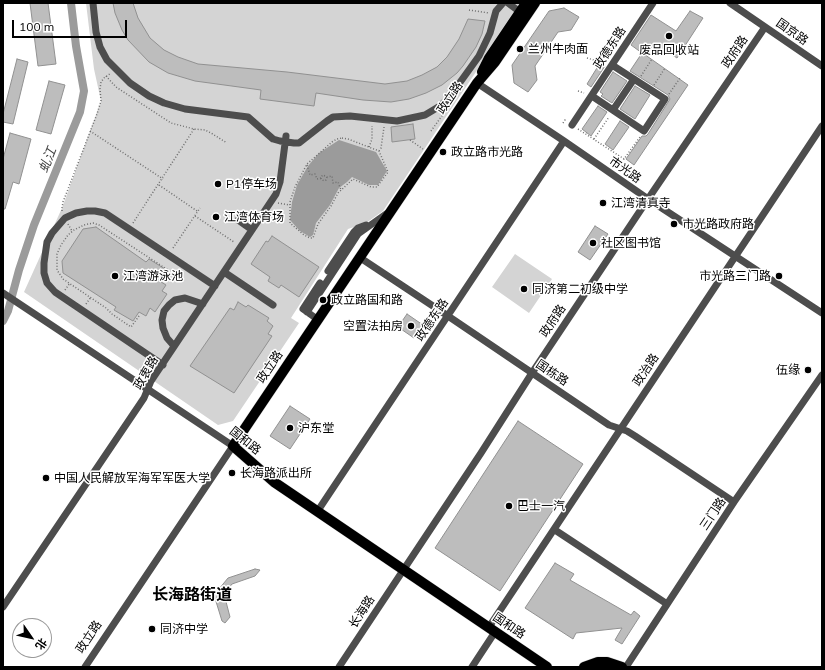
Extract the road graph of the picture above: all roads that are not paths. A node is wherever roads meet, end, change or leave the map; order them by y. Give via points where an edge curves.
1 (93, 3) edge
2 (503, 3) edge
3 (508, 3) edge
4 (535, 3) edge
5 (653, 3) edge
6 (730, 3) edge
7 (523, 7) edge
8 (765, 27) junction
9 (612, 65) junction
10 (822, 66) edge
11 (636, 80) junction
12 (477, 83) junction
13 (592, 96) junction
14 (613, 110) junction
15 (572, 125) road end
16 (822, 126) edge
17 (285, 139) junction
18 (564, 141) junction
19 (648, 199) junction
20 (391, 209) junction
21 (238, 220) dead end
22 (252, 230) junction
23 (735, 256) junction
24 (359, 257) junction
25 (332, 269) junction
26 (224, 272) junction
27 (345, 278) junction
28 (215, 286) junction
29 (3, 293) edge
30 (203, 304) junction
31 (273, 305) dead end
32 (822, 313) edge
33 (448, 316) junction
34 (317, 319) junction
35 (108, 329) junction
36 (103, 335) dead end
37 (174, 346) junction
38 (163, 365) junction
39 (532, 373) junction
40 (822, 375) edge
41 (148, 390) junction
42 (620, 429) junction
43 (233, 446) junction
44 (734, 502) junction
45 (317, 512) junction
46 (555, 530) junction
47 (403, 569) junction
48 (667, 604) junction
49 (3, 607) edge
50 (492, 630) junction
51 (85, 667) edge
52 (339, 667) edge
53 (472, 667) edge
54 (547, 667) edge
55 (584, 667) edge
56 (622, 667) edge
57 (626, 667) edge

1 - 17 street via 100,47 107,60 130,83 164,103 185,109 248,117 273,139
2 - 17 street via 495,14 490,33 478,56 448,99 425,115 397,121 350,116 333,118 299,142
3 - 7 street
4 - 12 main road, 政立路 via 495,62
5 - 9 street, 政德东路
6 - 8 street, 国京路
7 - 12 main road, 政立路 via 488,58
8 - 10 street, 国京路
8 - 19 street, 政府路
9 - 11 street
9 - 13 street, 政德东路
11 - 14 street
11 - 14 street via 665,99 644,131
12 - 18 street, 市光路
12 - 20 main road, 政立路
13 - 14 street
13 - 15 street, 政德东路
16 - 23 street, 政治路
17 - 22 street, 政衷路 via 280,182 276,194
18 - 19 street, 市光路
18 - 33 street, 政德东路
19 - 23 street, 市光路
19 - 39 street, 政府路
20 - 24 main road, 政立路
20 - 25 street via 374,223 358,228 354,232
21 - 22 street
22 - 26 street, 政衷路
23 - 32 street, 市光路
23 - 42 street, 政治路
24 - 27 main road, 政立路
24 - 33 street, 国栋路
25 - 27 street
25 - 34 street via 303,309
26 - 28 street, 政衷路
26 - 31 street
27 - 34 main road, 政立路
28 - 30 street, 政衷路
28 - 35 street via 105,214 87,211 65,218 46,245 44,273 55,292
29 - 41 street, 国和路
30 - 37 street, 政衷路
30 - 37 street via 185,298 175,300 164,311 163,328
33 - 39 street, 国栋路
33 - 45 street, 政德东路
34 - 43 main road, 政立路
35 - 36 street
35 - 38 street
37 - 38 street, 政衷路
38 - 41 street, 政衷路 via 151,381
39 - 42 street, 国栋路 via 609,425
39 - 47 street, 政府路
40 - 44 street, 三门路
41 - 43 street, 国和路
41 - 49 street, 政衷路
42 - 44 street, 国栋路 via 635,436
42 - 46 street, 政治路
43 - 45 main road, 国和路 via 274,482
43 - 51 street, 政立路
44 - 48 street, 三门路
45 - 47 main road, 国和路
46 - 48 street
46 - 50 street, 政治路
47 - 50 main road, 国和路
47 - 52 street, 长海路
48 - 57 street, 三门路
50 - 53 street, 政治路
50 - 54 main road, 国和路
55 - 56 main road via 607,662

